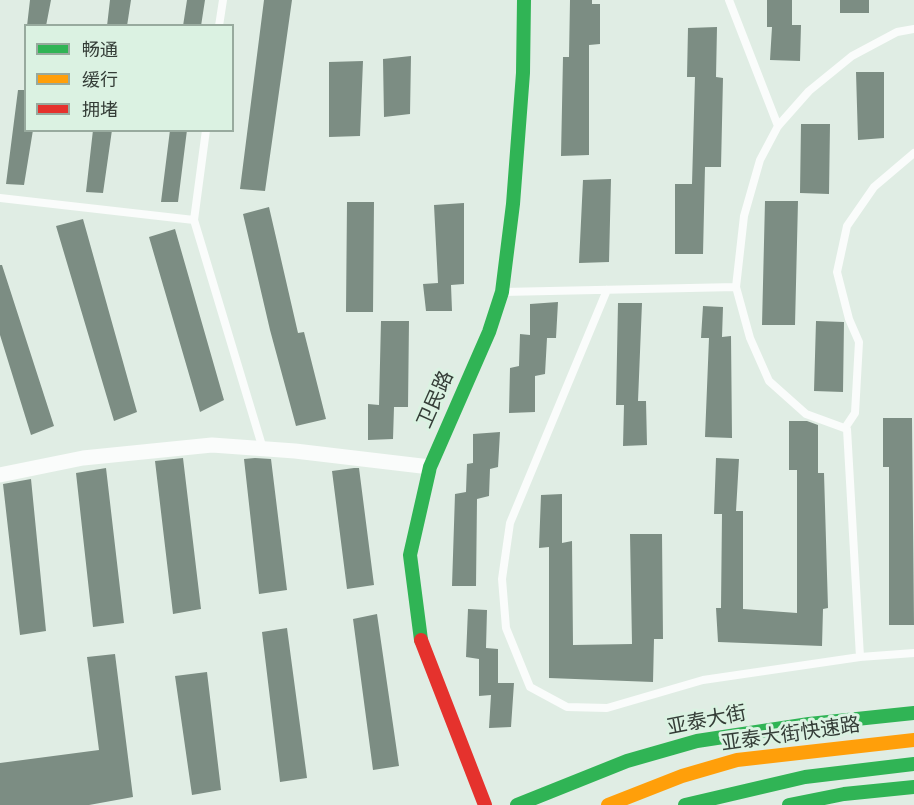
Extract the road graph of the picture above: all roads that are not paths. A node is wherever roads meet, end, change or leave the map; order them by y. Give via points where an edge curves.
1 (223, 0) edge
2 (524, 0) edge
3 (729, 0) edge
4 (219, 24) edge
5 (914, 28) edge
6 (778, 126) junction
7 (206, 132) edge
8 (914, 153) edge
9 (0, 198) edge
10 (194, 220) junction
11 (736, 287) junction
12 (607, 290) junction
13 (502, 292) junction
14 (845, 428) junction
15 (262, 449) junction
16 (430, 467) junction
17 (0, 475) edge
18 (914, 653) edge
19 (860, 657) junction
20 (914, 713) edge
21 (914, 740) edge
22 (914, 765) edge
23 (914, 787) edge
24 (844, 799) edge
25 (485, 805) edge
26 (517, 805) edge
27 (608, 805) edge
28 (685, 805) edge
29 (789, 805) edge

1 - 4 lane
2 - 13 main road, 卫民路 via 523,73
3 - 6 lane
5 - 6 lane via 897,32 852,56 809,91
6 - 11 lane via 760,160 744,216
7 - 10 lane
8 - 14 lane via 874,187 847,226 837,272 859,342 855,413
9 - 10 lane
10 - 15 lane
11 - 12 lane
11 - 14 lane via 750,338 769,381 806,414
12 - 13 lane
12 - 19 lane via 510,523 502,579 506,628 530,687 567,707 607,708 703,681
13 - 16 main road, 卫民路 via 489,332
14 - 19 lane
15 - 16 street
15 - 17 street via 212,446 106,456
16 - 25 main road, 卫民路 via 410,555 420,639
18 - 19 lane
20 - 26 main road, 亚泰大街 via 697,741 627,761
21 - 27 main road, 亚泰大街快速路 via 737,760 682,776
22 - 28 main road via 805,777
23 - 24 main road
24 - 29 main road

